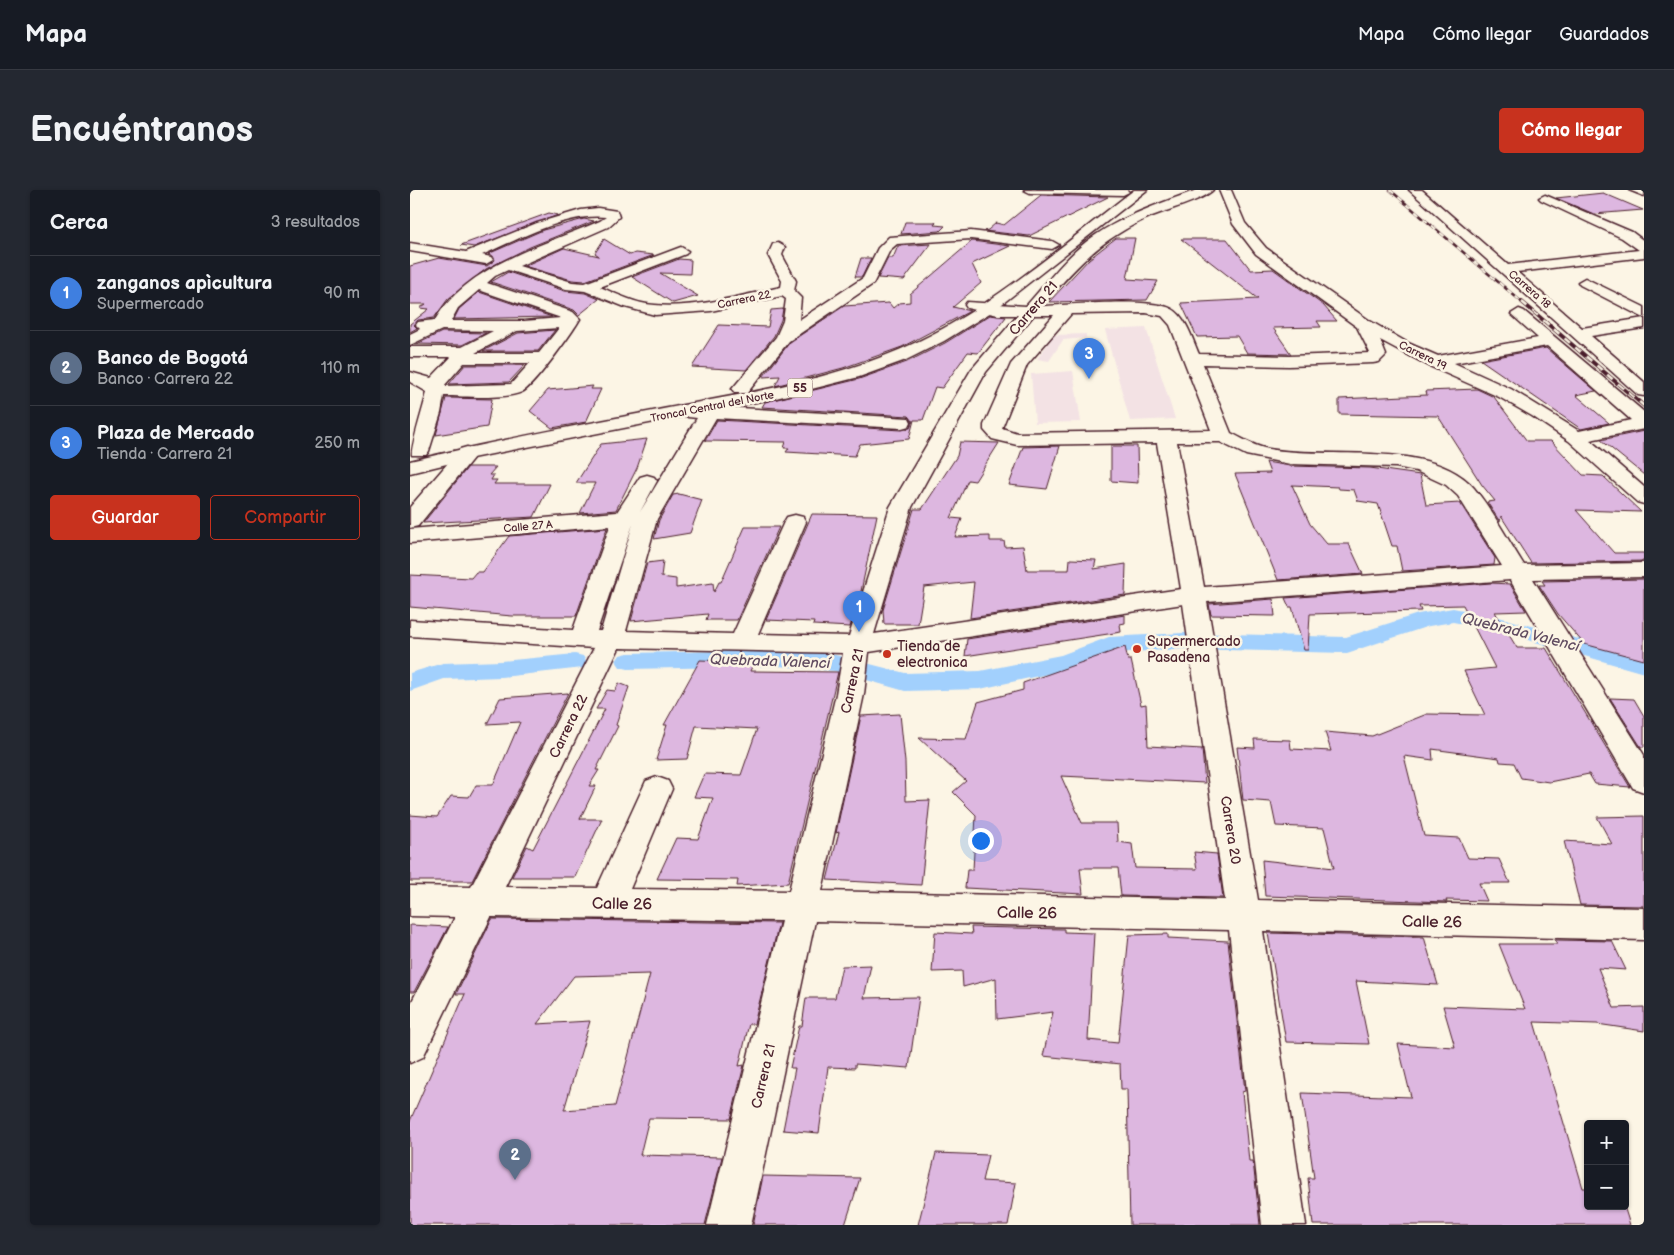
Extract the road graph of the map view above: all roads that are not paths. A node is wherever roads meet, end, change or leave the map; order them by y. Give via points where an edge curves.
1 (1030, 190) edge
2 (1141, 190) edge
3 (1207, 190) edge
4 (1415, 190) edge
5 (1635, 190) edge
6 (1096, 191) edge
7 (1124, 191) edge
8 (1226, 193) edge
9 (1644, 193) edge
10 (1191, 197) junction
11 (1545, 198) dead end
12 (1644, 233) edge
13 (1626, 235) junction
14 (1052, 245) junction
15 (410, 247) edge
16 (778, 247) dead end
17 (1644, 247) edge
18 (682, 251) dead end
19 (447, 252) junction
20 (1644, 253) edge
21 (469, 256) junction
22 (410, 262) edge
23 (507, 264) junction
24 (1507, 269) junction
25 (1585, 282) dead end
26 (476, 284) junction
27 (587, 288) junction
28 (787, 292) junction
29 (1644, 295) edge
30 (1611, 296) junction
31 (1580, 297) dead end
32 (1562, 299) dead end
33 (1543, 301) junction
34 (980, 307) junction
35 (1030, 312) junction
36 (1065, 312) junction
37 (1644, 313) edge
38 (1519, 314) dead end
39 (572, 319) junction
40 (1644, 323) edge
41 (441, 324) junction
42 (1364, 324) junction
43 (515, 325) junction
44 (410, 326) edge
45 (1621, 327) junction
46 (1580, 333) junction
47 (783, 338) junction
48 (1636, 338) dead end
49 (410, 340) edge
50 (1550, 341) junction
51 (410, 352) edge
52 (462, 355) junction
53 (543, 358) junction
54 (1193, 359) junction
55 (1435, 362) junction
56 (410, 377) edge
57 (741, 388) junction
58 (434, 389) junction
59 (1644, 390) edge
60 (703, 410) junction
61 (902, 422) dead end
62 (1644, 422) edge
63 (1223, 436) junction
64 (1576, 436) junction
65 (1166, 437) junction
66 (415, 452) edge
67 (467, 453) junction
68 (410, 468) edge
69 (1644, 498) edge
70 (635, 518) junction
71 (410, 521) edge
72 (794, 522) dead end
73 (410, 536) edge
74 (1644, 570) edge
75 (1517, 572) junction
76 (1194, 595) junction
77 (410, 628) edge
78 (596, 639) junction
79 (742, 643) junction
80 (858, 649) junction
81 (1644, 780) edge
82 (657, 789) dead end
83 (482, 900) junction
84 (410, 901) edge
85 (607, 903) junction
86 (802, 906) junction
87 (1244, 917) junction
88 (1644, 924) edge
89 (410, 1044) edge
90 (729, 1225) edge
91 (1284, 1225) edge

1 - 6 main road
2 - 34 main road, Troncal Central del Norte / 55
3 - 10 main road, Carrera 21
4 - 24 main road, Carrera 18
5 - 9 main road
6 - 7 main road
7 - 14 main road, Troncal Central del Norte / 55
8 - 10 main road, Carrera 21
8 - 42 main road, Carrera 19 via 1239,224 1261,251
10 - 35 main road, Carrera 21 via 1138,217 1092,244 1074,260
11 - 13 main road
12 - 13 main road
13 - 17 main road
14 - 34 main road, Troncal Central del Norte / 55
14 - 47 main road via 971,235 894,240 884,248 868,281
15 - 19 main road, Carrera 22
16 - 28 main road via 775,255 789,281
18 - 27 main road
19 - 21 main road, Carrera 22
19 - 22 main road
20 - 24 main road
21 - 23 main road, Carrera 22
21 - 23 main road via 580,213 604,211 613,214 613,218 604,224
23 - 26 main road
23 - 27 main road, Carrera 22 via 518,271
24 - 33 main road, Carrera 18
25 - 30 main road
26 - 39 main road via 531,301
26 - 41 main road via 452,305
27 - 28 main road, Carrera 22 via 655,310 712,306
28 - 47 main road, Carrera 22 via 794,298 791,321
29 - 30 main road
30 - 31 main road
30 - 37 main road
32 - 33 main road
33 - 46 main road, Carrera 18
34 - 35 main road
34 - 57 main road, Troncal Central del Norte / 55 via 879,351 809,373
34 - 60 main road, Troncal Central del Norte / 55 via 938,338 877,364 804,387
35 - 36 main road
35 - 80 main road, Carrera 21 via 979,370 901,507
36 - 54 main road via 1146,308 1167,312 1177,324
36 - 65 main road via 1018,364 993,430 999,435 1017,438
38 - 50 main road
39 - 43 main road via 562,323
39 - 53 main road via 566,332
40 - 45 main road
41 - 43 main road
41 - 44 main road
41 - 49 main road
42 - 54 main road via 1378,353 1373,358 1289,362
42 - 55 main road, Carrera 19
43 - 52 main road
45 - 46 main road
45 - 48 main road
46 - 59 main road, Carrera 18
47 - 57 main road, Carrera 22
50 - 55 main road
50 - 62 main road
51 - 52 main road
52 - 53 main road
52 - 58 main road
53 - 58 main road via 513,390
54 - 63 main road
55 - 64 main road, Carrera 19 via 1505,393
56 - 58 main road
57 - 66 main road, Troncal Central del Norte / 55 via 484,434
58 - 66 main road via 432,413
60 - 61 main road
60 - 67 main road, Troncal Central del Norte / 55
60 - 70 main road, Carrera 22
62 - 64 main road
63 - 65 main road
63 - 75 main road via 1269,455 1396,462 1435,471 1466,492
64 - 69 main road, Carrera 19
65 - 76 main road, Carrera 20
67 - 68 main road, Troncal Central del Norte / 55
67 - 71 main road
70 - 73 main road, Calle 27 A
70 - 78 main road, Carrera 22
72 - 79 main road
74 - 75 main road
75 - 76 main road
75 - 81 main road
76 - 80 main road
76 - 87 main road, Carrera 20
77 - 78 main road
78 - 79 main road
78 - 83 main road, Carrera 22
79 - 80 main road
80 - 86 main road, Carrera 21
82 - 85 main road
83 - 84 main road, Calle 26
83 - 85 main road, Calle 26
83 - 89 main road, Carrera 22
85 - 86 main road, Calle 26
86 - 87 main road, Calle 26
86 - 90 main road, Carrera 21
87 - 88 main road, Calle 26
87 - 91 main road, Carrera 20

